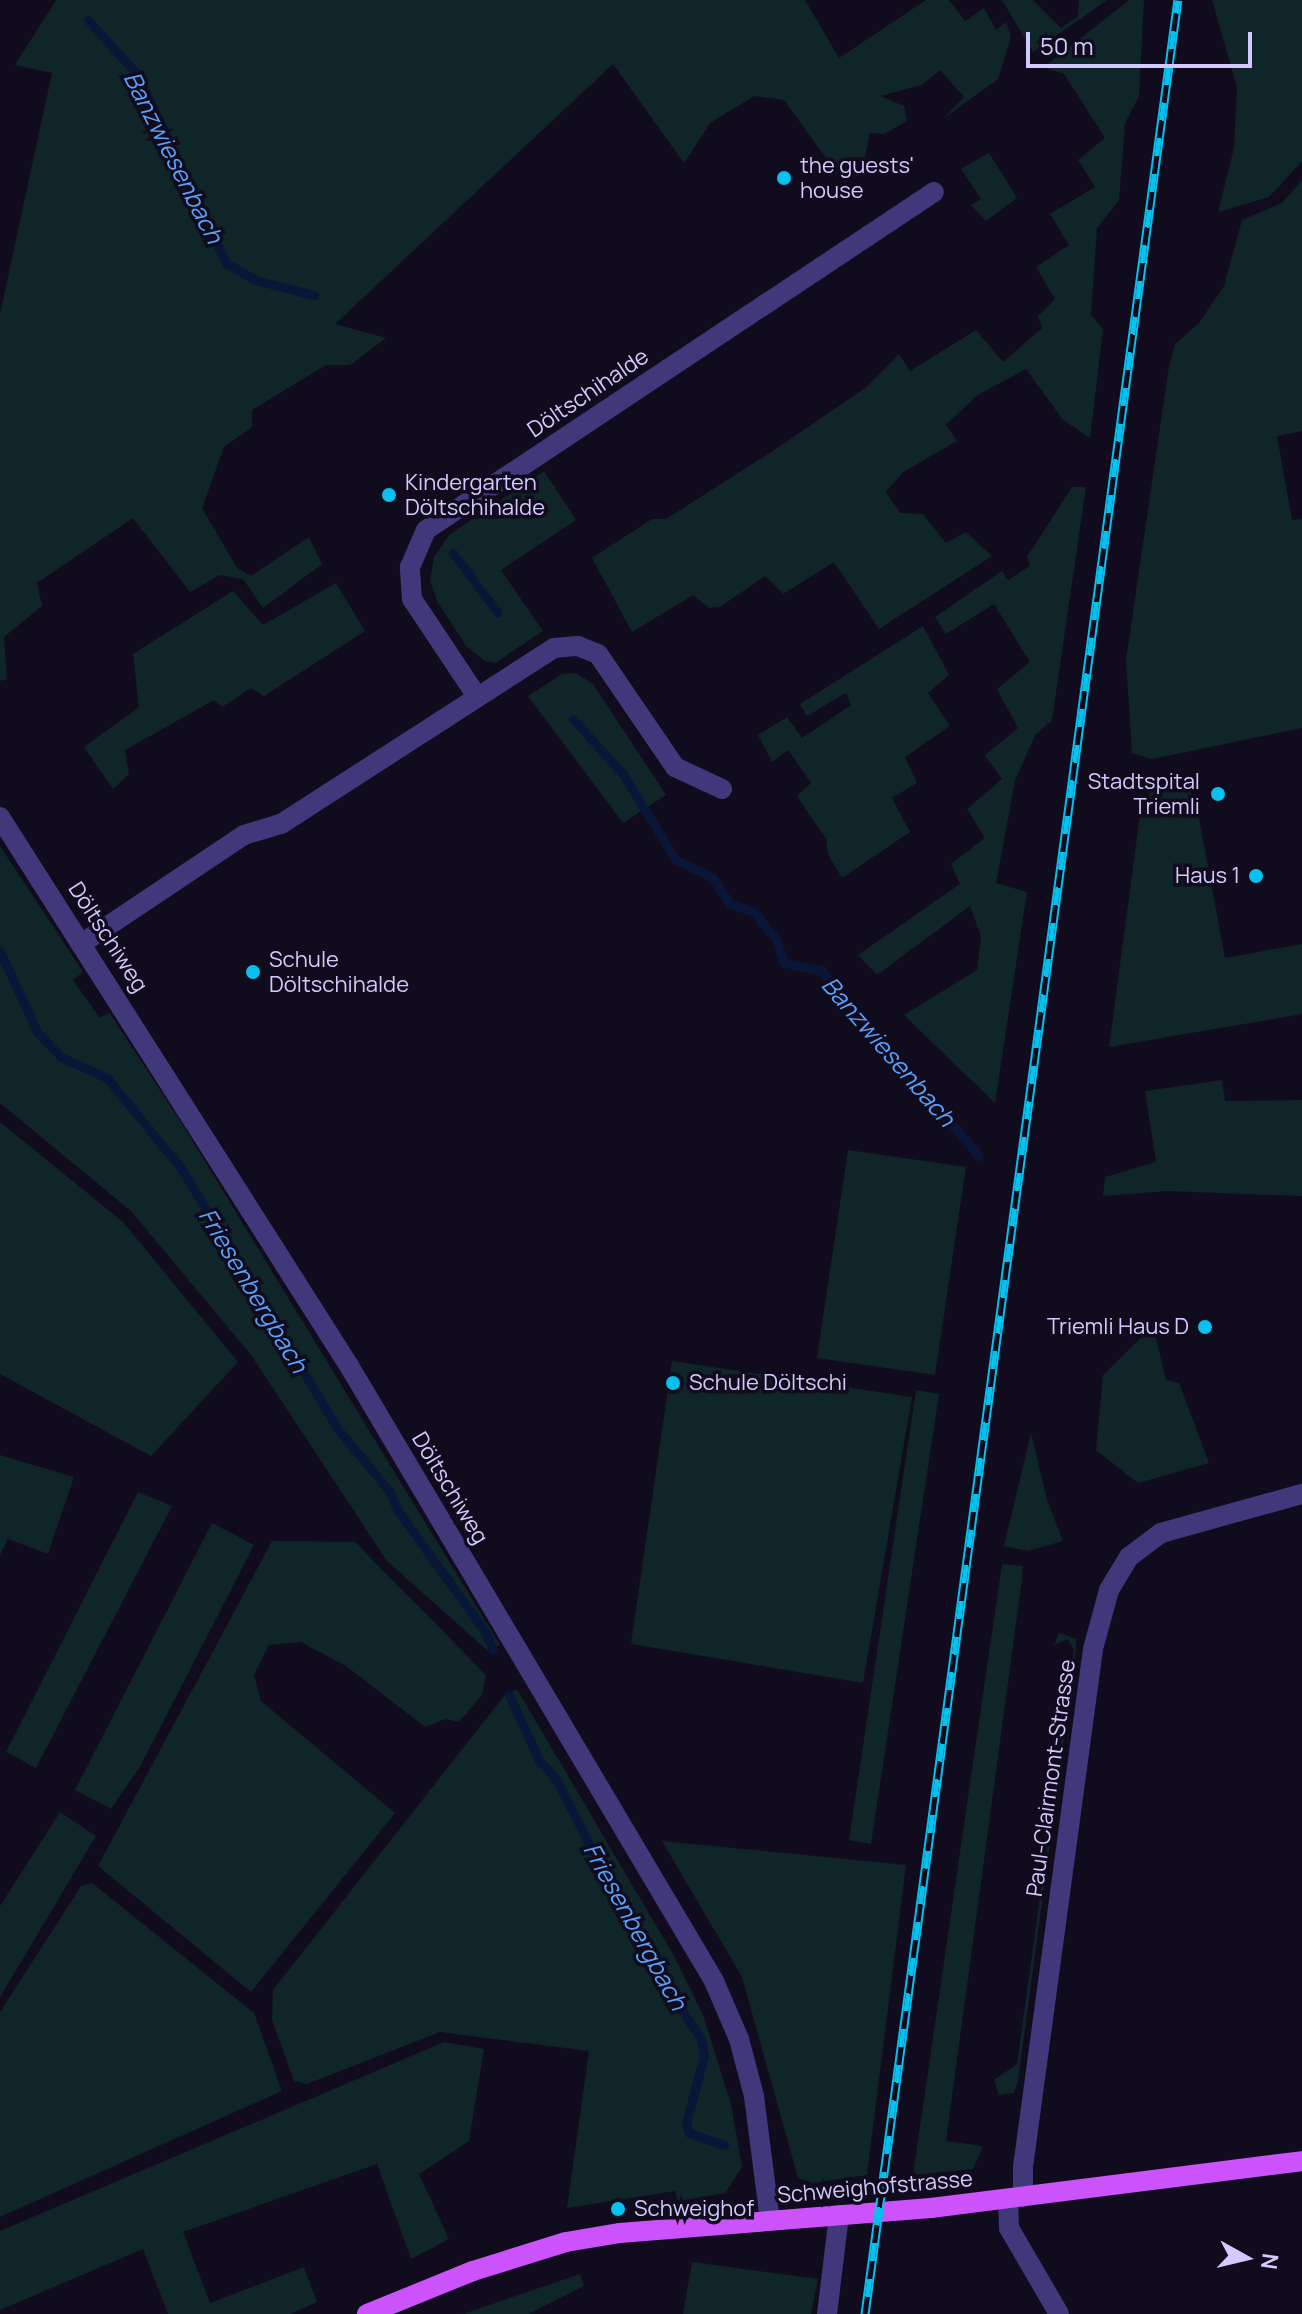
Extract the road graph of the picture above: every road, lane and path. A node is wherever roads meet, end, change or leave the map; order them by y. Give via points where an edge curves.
1 (934, 192) dead end
2 (476, 695) junction
3 (722, 789) dead end
4 (0, 817) edge
5 (84, 942) junction
6 (1302, 1494) edge
7 (1302, 2161) edge
8 (1016, 2198) junction
9 (839, 2215) junction
10 (770, 2221) junction
11 (367, 2314) edge
12 (827, 2314) edge
13 (1059, 2314) edge

1 - 2 street, Döltschihalde via 426,530 410,567 412,599
2 - 3 street via 554,648 588,649 606,662 675,767
2 - 5 street via 281,824 244,835
4 - 5 street, Döltschiweg
5 - 10 street, Döltschiweg via 364,1390 714,1981 739,2039 754,2096
6 - 8 street, Paul-Clairmont-Strasse via 1161,1533 1129,1557 1109,1590 1093,1649
7 - 8 main road, Schweighofstrasse
8 - 9 main road, Schweighofstrasse
8 - 13 street via 1009,2228
9 - 10 main road, Schweighofstrasse
9 - 12 street
10 - 11 main road, Schweighofstrasse via 566,2242 473,2271

